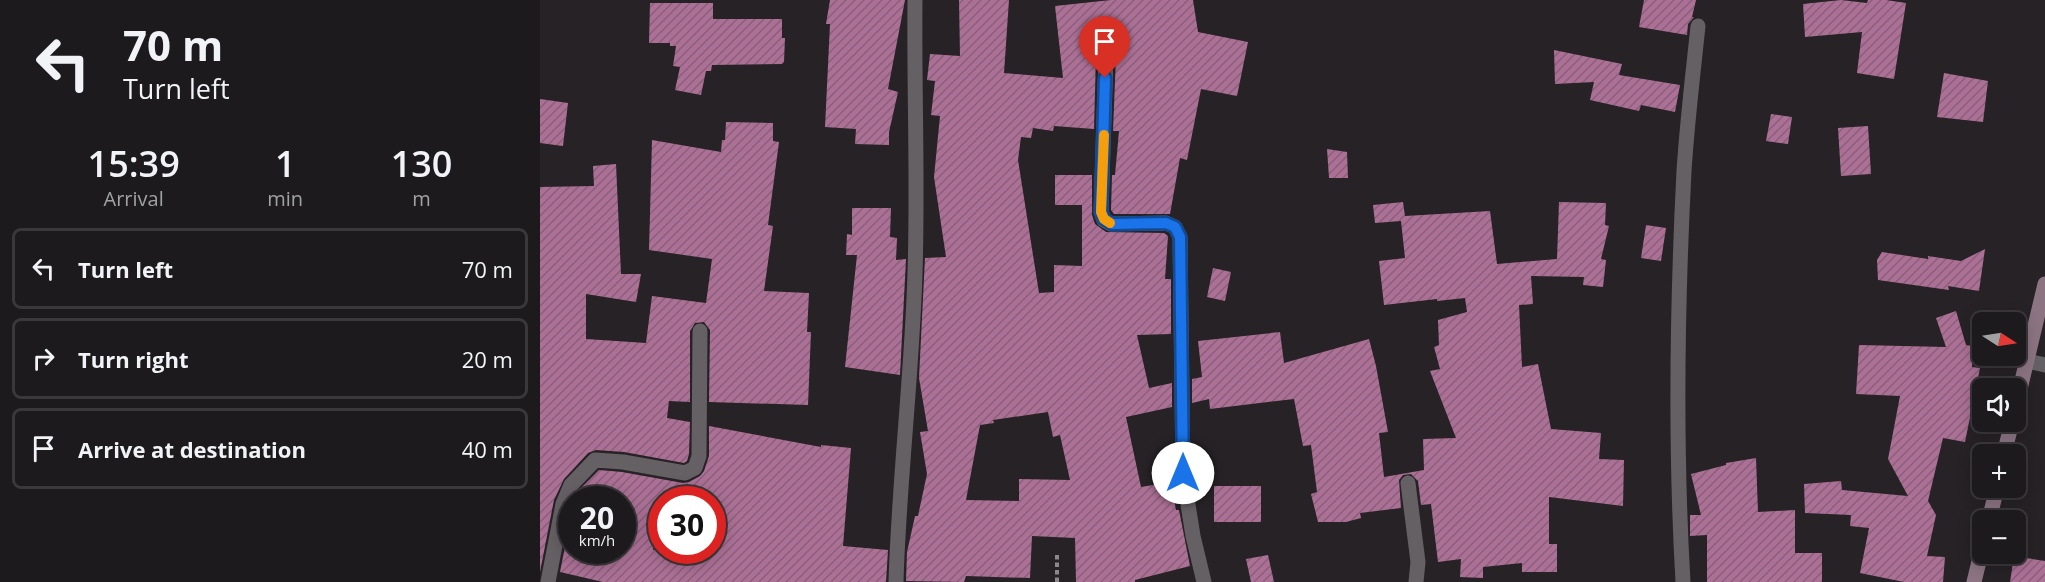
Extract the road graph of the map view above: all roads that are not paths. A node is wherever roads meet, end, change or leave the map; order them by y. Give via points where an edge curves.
1 (915, 0) edge
2 (1698, 26) dead end
3 (1106, 56) dead end
4 (2045, 284) edge
5 (700, 332) dead end
6 (2027, 361) junction
7 (2045, 365) edge
8 (2023, 378) edge
9 (1408, 483) dead end
10 (1978, 564) edge
11 (548, 582) edge
12 (896, 582) edge
13 (1204, 582) edge
14 (1416, 582) edge
15 (1683, 582) edge
16 (1974, 582) edge

1 - 12 street via 915,275
2 - 15 street via 1684,170 1677,346
3 - 13 street via 1101,212 1112,224 1166,223 1175,227 1180,237 1183,473
4 - 6 main road
5 - 11 street via 699,456 695,468 685,473 595,460 571,485 562,504
6 - 7 street
6 - 8 main road
9 - 14 street via 1418,562
10 - 16 main road

